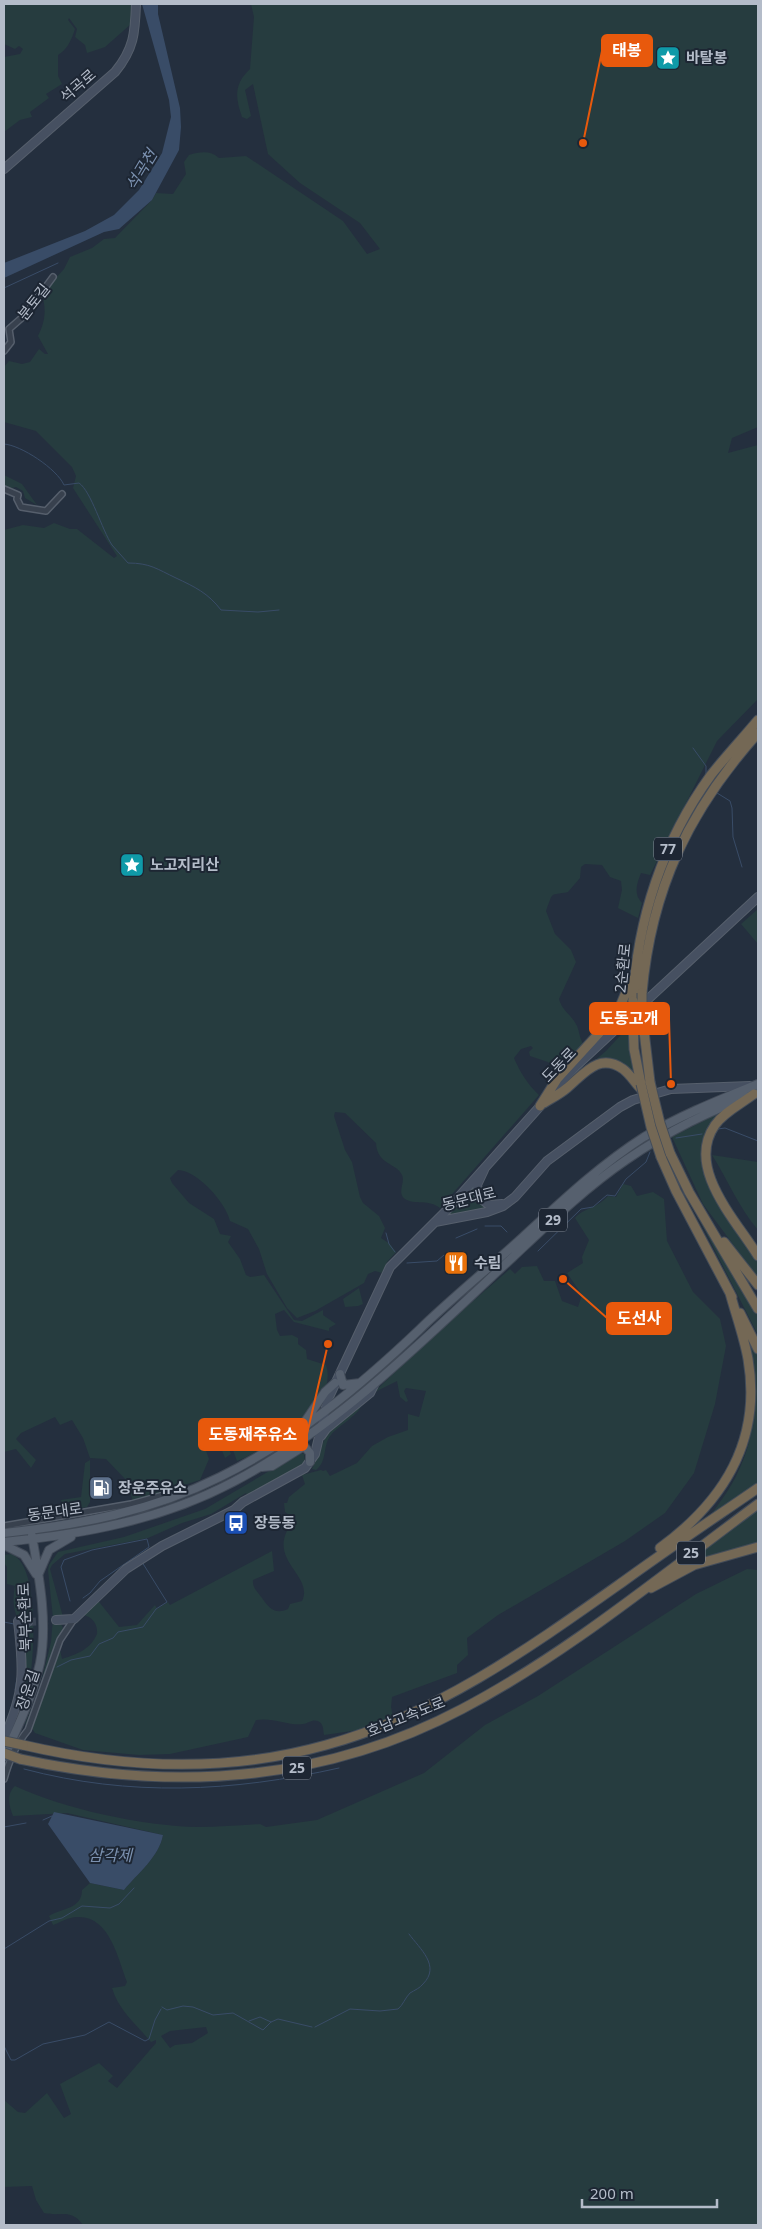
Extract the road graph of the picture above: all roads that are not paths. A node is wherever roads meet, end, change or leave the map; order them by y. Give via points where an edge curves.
1 (136, 4) edge
2 (4, 169) edge
3 (53, 277) dead end
4 (4, 351) edge
5 (4, 489) edge
6 (62, 494) dead end
7 (758, 720) edge
8 (758, 733) edge
9 (758, 897) edge
10 (637, 962) junction
11 (642, 1085) junction
12 (756, 1089) edge
13 (540, 1106) junction
14 (485, 1165) junction
15 (509, 1202) junction
16 (704, 1216) junction
17 (435, 1222) junction
18 (758, 1256) edge
19 (758, 1285) edge
20 (730, 1293) junction
21 (758, 1309) edge
22 (758, 1350) edge
23 (340, 1374) junction
24 (362, 1382) junction
25 (376, 1382) junction
26 (335, 1383) junction
27 (324, 1413) junction
28 (322, 1425) junction
29 (299, 1430) junction
30 (319, 1439) junction
31 (310, 1462) junction
32 (260, 1467) junction
33 (234, 1469) junction
34 (758, 1488) edge
35 (758, 1504) edge
36 (4, 1526) edge
37 (31, 1530) junction
38 (4, 1533) edge
39 (78, 1534) junction
40 (33, 1540) junction
41 (4, 1544) edge
42 (758, 1547) edge
43 (38, 1578) junction
44 (624, 1602) junction
45 (74, 1619) junction
46 (56, 1620) tunnel mouth
47 (28, 1622) dead end
48 (520, 1653) junction
49 (4, 1739) edge
50 (4, 1755) edge
51 (4, 1779) edge

1 - 2 main road, 석곡로 via 133,40 125,60
3 - 4 street, 분토길 via 25,315 9,329 11,342
5 - 6 street via 18,495 22,507 46,511
7 - 10 highway, 2순환로 / 77 via 712,774 667,851 644,920
8 - 11 highway, 2순환로 / 77, bridge via 735,758 704,802 674,857 660,896 642,993
9 - 13 main road, 도동로 via 576,1066
10 - 11 highway, 2순환로 / 77, bridge via 633,1001 634,1048
10 - 13 highway via 619,1009 557,1079
11 - 13 highway via 615,1065 597,1064 587,1068 567,1088
11 - 16 highway, 2순환로 / 77, bridge via 670,1153
11 - 20 highway, 2순환로 / 77, bridge via 661,1157
12 - 15 main road, 동문대로 via 666,1090 627,1103 547,1161
12 - 18 highway via 715,1124 704,1156 715,1189
12 - 24 main road, 동문대로 / 29 via 683,1116 600,1169
12 - 25 main road, 동문대로 / 29 via 695,1118 611,1171
13 - 14 main road, 도동로
14 - 15 main road via 477,1184 479,1197 489,1205
14 - 17 main road, 도동로
15 - 17 main road, 동문대로 via 487,1212
16 - 19 highway
16 - 21 highway
17 - 23 main road, 동문대로 via 390,1267
20 - 22 highway
20 - 48 highway via 742,1333 750,1382 746,1432 728,1478 698,1518 538,1636
23 - 24 main road via 343,1385
23 - 26 main road, 동문대로
24 - 27 main road, 동문대로 / 29
25 - 28 main road, 동문대로 / 29
25 - 30 main road via 370,1393 326,1429
26 - 27 main road, 동문대로
26 - 29 main road
27 - 28 main road, 동문대로
27 - 29 main road, 동문대로 / 29
28 - 30 main road
28 - 32 main road, 동문대로 / 29
29 - 33 main road, 동문대로 / 29
30 - 31 main road via 316,1454
31 - 32 main road via 310,1453 304,1446 272,1466
31 - 45 main road via 300,1472 162,1546 126,1569
32 - 39 main road, 동문대로 / 29 via 182,1505 138,1520
33 - 36 street via 144,1501
33 - 37 main road, 동문대로 / 29 via 181,1494 129,1513
34 - 48 highway, 호남고속도로 / 25
35 - 44 highway, 호남고속도로 / 25
37 - 38 main road, 동문대로 / 29
37 - 40 main road, 북부순환로
39 - 40 main road, 동문대로 / 29
39 - 43 main road via 48,1550
40 - 41 main road, 동문대로 / 29
40 - 43 main road, 북부순환로
41 - 43 main road via 24,1555
42 - 44 highway via 694,1565
43 - 50 main road, 북부순환로 via 42,1633 40,1662 35,1682
44 - 50 highway, 호남고속도로 / 25, bridge via 550,1656 462,1710 419,1729 324,1761 250,1775 201,1778 148,1777
45 - 46 main road
45 - 51 street, 장운길 via 60,1640 28,1730 8,1763
47 - 49 main road, 장운길 via 18,1621 23,1677
48 - 49 highway, 호남고속도로 / 25, bridge via 410,1713 327,1745 283,1755 200,1764 145,1763 60,1753

